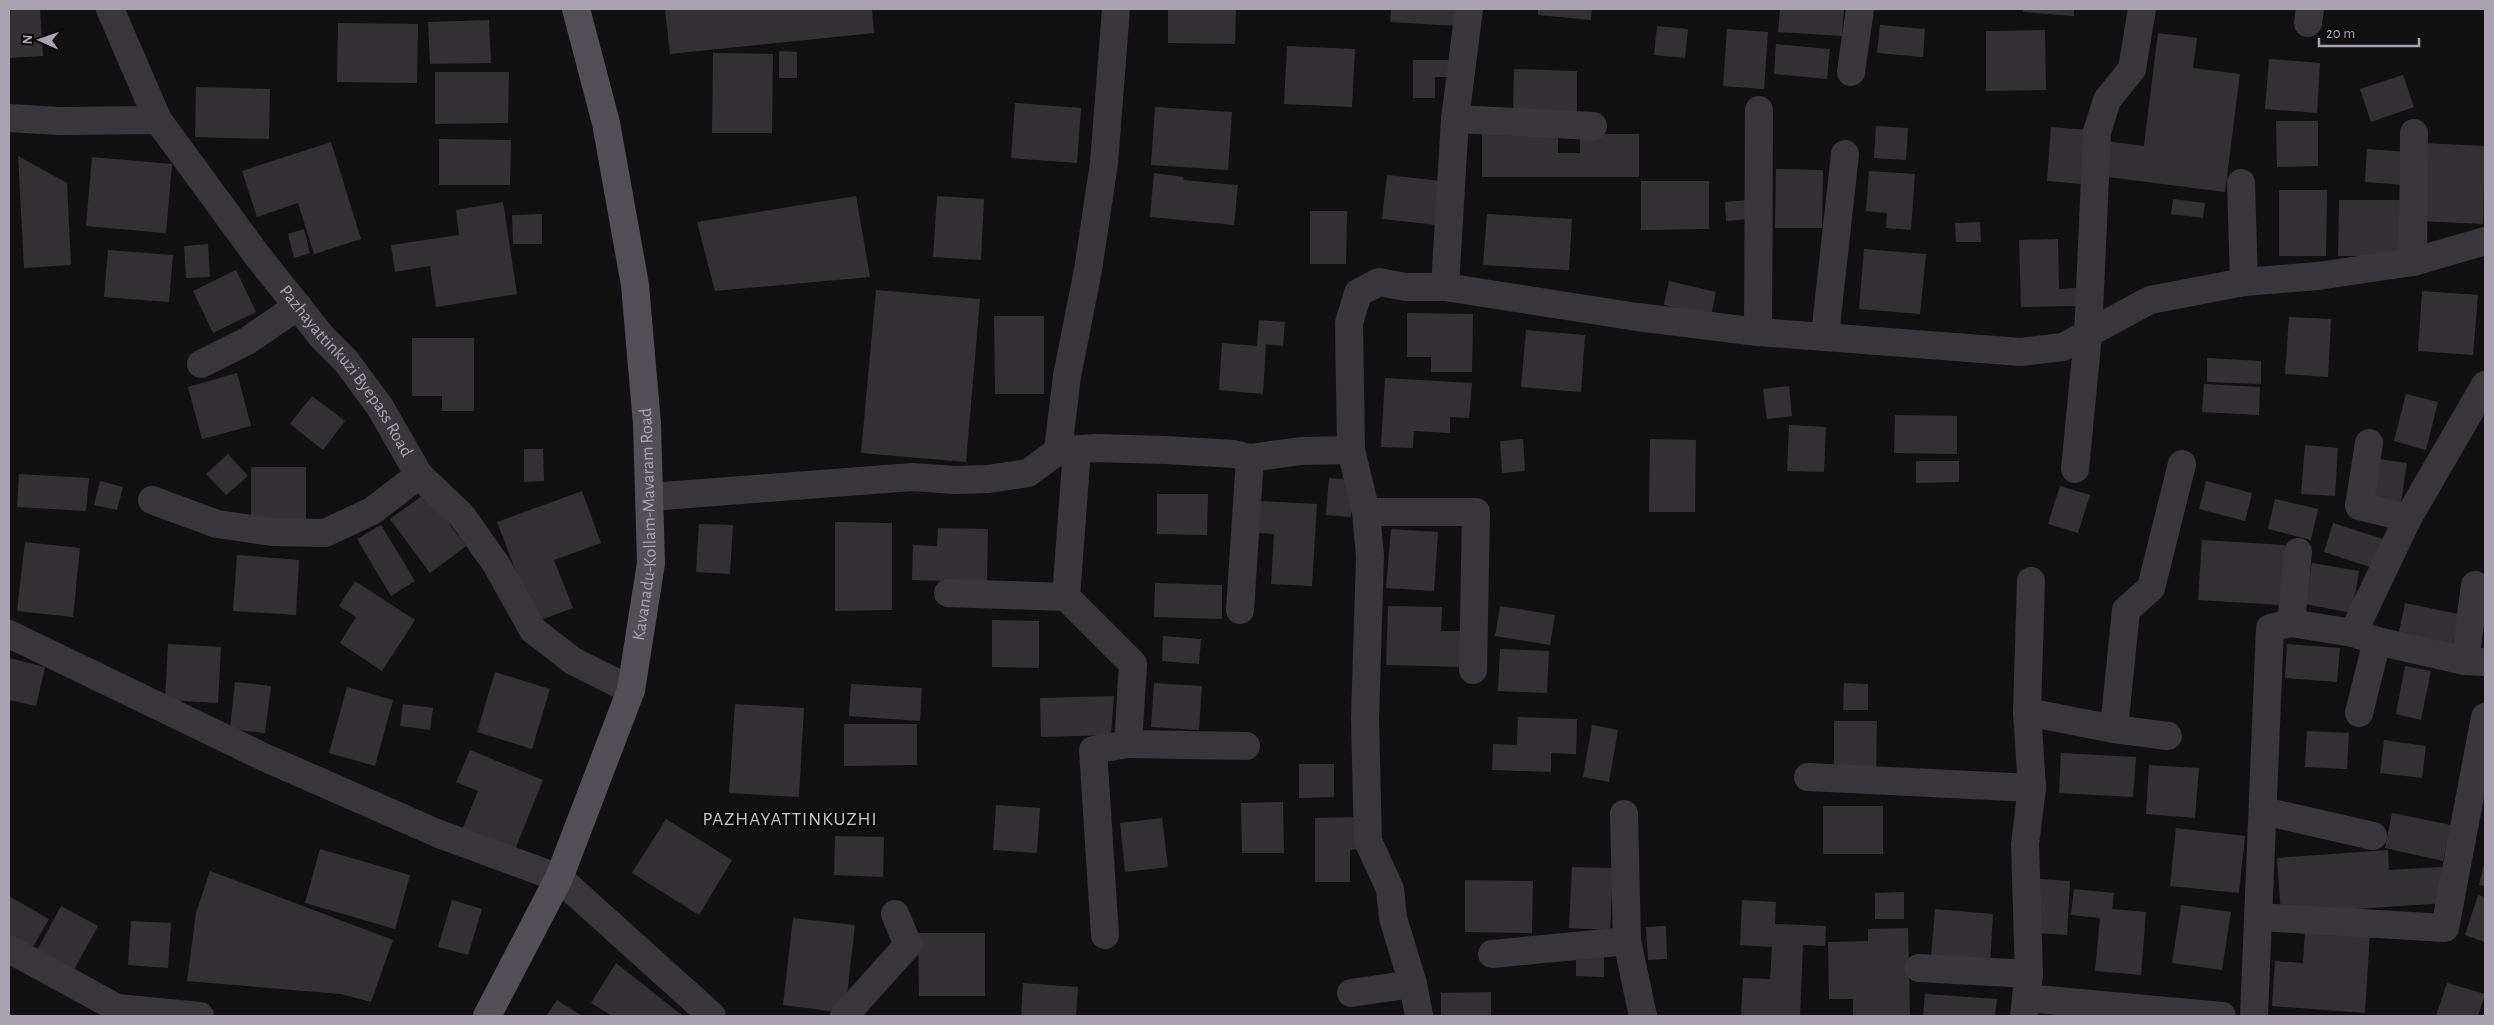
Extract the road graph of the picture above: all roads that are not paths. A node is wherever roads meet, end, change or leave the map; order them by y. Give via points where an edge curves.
1 (110, 9) edge
2 (576, 9) edge
3 (1116, 9) edge
4 (1469, 9) edge
5 (1860, 9) edge
6 (2142, 9) edge
7 (1852, 72) dead end
8 (1759, 110) dead end
9 (9, 118) edge
10 (1454, 119) junction
11 (158, 120) junction
12 (1593, 126) dead end
13 (2414, 133) dead end
14 (1845, 154) dead end
15 (2241, 183) dead end
16 (2485, 241) edge
17 (2413, 262) junction
18 (2244, 282) junction
19 (1445, 286) junction
20 (298, 306) junction
21 (1758, 332) junction
22 (1825, 335) junction
23 (2088, 335) junction
24 (201, 364) dead end
25 (2485, 385) edge
26 (2369, 443) dead end
27 (1067, 450) junction
28 (1351, 450) junction
29 (1250, 458) junction
30 (2182, 464) dead end
31 (2075, 469) dead end
32 (419, 475) junction
33 (650, 497) junction
34 (152, 500) dead end
35 (1366, 512) junction
36 (2408, 518) junction
37 (2298, 552) dead end
38 (2031, 581) dead end
39 (2475, 584) dead end
40 (948, 593) dead end
41 (1066, 597) junction
42 (1240, 610) dead end
43 (2291, 623) junction
44 (9, 634) edge
45 (2365, 637) junction
46 (2475, 661) edge
47 (1473, 670) dead end
48 (631, 690) junction
49 (2027, 712) junction
50 (2359, 713) dead end
51 (2485, 717) edge
52 (2114, 729) junction
53 (2168, 736) dead end
54 (1128, 744) junction
55 (1246, 746) dead end
56 (1808, 777) dead end
57 (2032, 788) junction
58 (2263, 811) junction
59 (1624, 814) dead end
60 (2373, 836) dead end
61 (559, 878) junction
62 (895, 914) dead end
63 (2258, 917) junction
64 (1105, 935) dead end
65 (1627, 941) junction
66 (9, 948) edge
67 (1492, 954) dead end
68 (1919, 968) dead end
69 (1413, 984) junction
70 (1351, 993) dead end
71 (2027, 996) edge
72 (200, 1016) edge
73 (488, 1016) edge
74 (712, 1016) edge
75 (844, 1016) edge
76 (1419, 1016) edge
77 (1643, 1016) edge
78 (2222, 1016) edge
79 (2254, 1016) edge

1 - 11 street, Pazhayattinkuzi Byepass Road
2 - 33 main road, Kavanadu-Kollam-Mavaram Road via 606,124 635,285
3 - 27 street via 1104,163 1088,270 1067,376
4 - 10 street
5 - 7 street
6 - 23 street via 2132,69 2107,100 2097,132
8 - 21 street
9 - 11 street
10 - 12 street
10 - 19 street
11 - 20 street, Pazhayattinkuzi Byepass Road
13 - 17 street
14 - 22 street
15 - 18 street
16 - 17 street
17 - 18 street via 2318,276
18 - 23 street via 2150,300
19 - 21 street via 1637,317
19 - 28 street via 1406,287 1379,282 1358,293 1349,323
20 - 24 street via 247,341
20 - 32 street, Pazhayattinkuzi Byepass Road via 346,361 380,407
21 - 22 street
22 - 23 street via 2021,352 2063,347
23 - 31 street
25 - 36 street
26 - 36 street via 2359,506
27 - 29 street via 1166,450
27 - 33 street via 1028,473 988,480 912,477
27 - 41 street
28 - 29 street
28 - 35 street
29 - 42 street
30 - 52 street via 2152,588 2126,610
32 - 34 street via 372,511 325,532 272,532 217,524
32 - 48 street, Pazhayattinkuzi Byepass Road via 462,516 496,564 533,630 573,661
33 - 48 main road, Kavanadu-Kollam-Mavaram Road via 651,562
35 - 47 street via 1476,512
35 - 69 street via 1370,556 1365,719 1368,841 1390,889 1393,918
36 - 45 street
37 - 43 street
38 - 49 street
39 - 46 street
40 - 41 street
41 - 54 street via 1133,664
43 - 45 street
43 - 58 street via 2270,628
44 - 61 street via 268,759 439,834
45 - 46 street
45 - 50 street
48 - 61 main road, Kavanadu-Kollam-Mavaram Road
49 - 52 street
49 - 57 street
51 - 63 street via 2445,928
52 - 53 street
54 - 55 street
54 - 64 street via 1093,750
56 - 57 street
57 - 71 street via 2025,844
58 - 60 street
58 - 63 street
59 - 65 street
61 - 73 main road, Kavanadu-Kollam-Mavaram Road
61 - 74 street
62 - 75 street via 908,945
63 - 79 street
65 - 67 street
65 - 77 street
66 - 72 street via 116,1008
68 - 71 street
69 - 70 street
69 - 76 street
71 - 78 street

